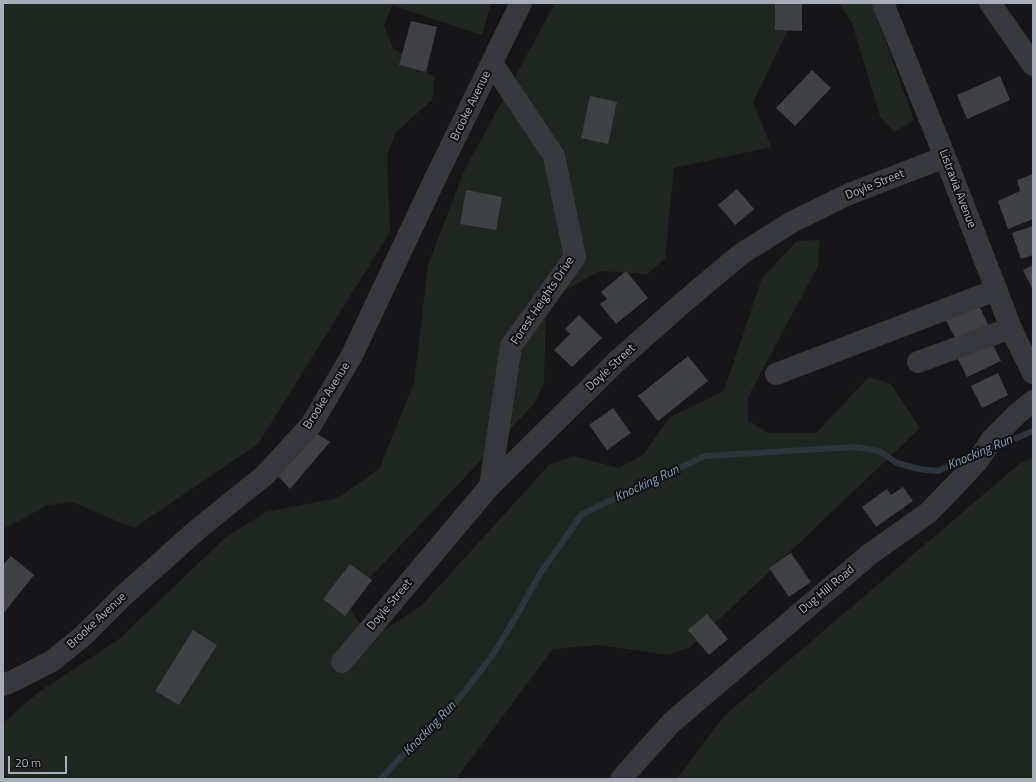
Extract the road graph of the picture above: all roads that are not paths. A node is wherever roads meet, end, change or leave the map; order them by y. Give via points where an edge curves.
1 (521, 3) edge
2 (883, 3) edge
3 (990, 3) edge
4 (1030, 53) edge
5 (492, 63) junction
6 (945, 157) junction
7 (996, 290) junction
8 (1011, 328) junction
9 (918, 362) dead end
10 (1033, 373) edge
11 (776, 374) dead end
12 (1033, 401) edge
13 (490, 486) junction
14 (342, 662) dead end
15 (3, 685) edge
16 (621, 779) edge

1 - 5 street, Brooke Avenue
2 - 6 street, Listravia Avenue
3 - 4 street
5 - 13 street, Forest Heights Drive via 554,156 575,257 511,346
5 - 15 street, Brooke Avenue via 352,355 311,425 265,475 192,535 122,597 83,636 52,661
6 - 7 street, Listravia Avenue
6 - 13 street, Doyle Street via 849,194 792,222 741,254 616,362
7 - 8 street, Listravia Avenue
7 - 11 street
8 - 9 street
8 - 10 street, Listravia Avenue
12 - 16 street, Dug Hill Road via 992,439 979,459 928,513 870,554 670,723
13 - 14 street, Doyle Street

